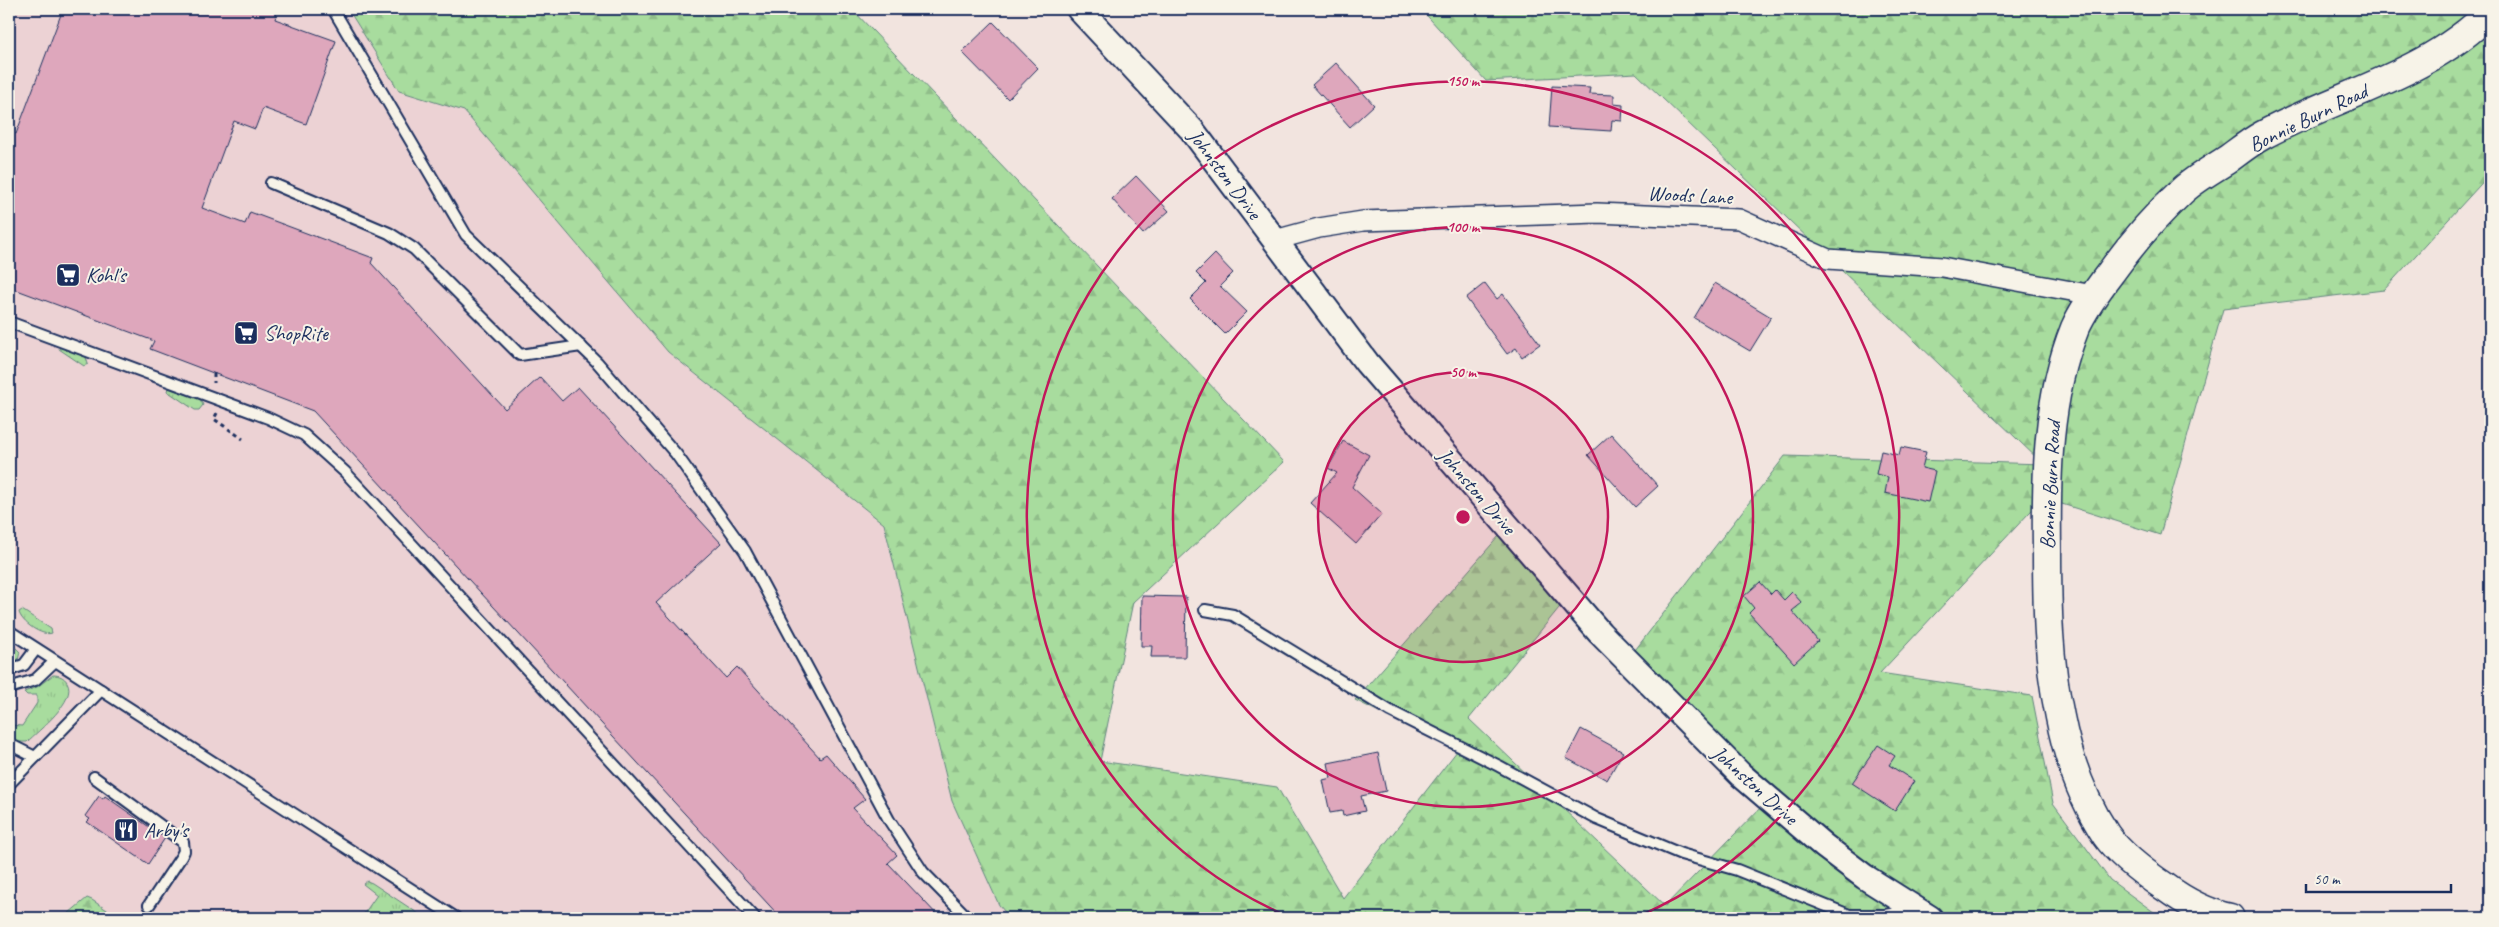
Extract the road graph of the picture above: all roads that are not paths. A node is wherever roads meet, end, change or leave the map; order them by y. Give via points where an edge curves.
1 (333, 9) edge
2 (1079, 9) edge
3 (2490, 12) edge
4 (271, 183) dead end
5 (1275, 240) junction
6 (2093, 295) junction
7 (9, 322) edge
8 (581, 346) junction
9 (1205, 610) dead end
10 (9, 631) edge
11 (36, 649) junction
12 (55, 661) junction
13 (9, 670) edge
14 (9, 688) edge
15 (101, 690) junction
16 (9, 744) edge
17 (35, 757) junction
18 (94, 778) dead end
19 (9, 784) edge
20 (149, 905) dead end
21 (1924, 914) edge
22 (456, 918) edge
23 (755, 918) edge
24 (968, 918) edge
25 (2230, 918) edge

1 - 8 lane via 466,235
2 - 5 street, Johnston Drive via 1192,130
3 - 6 main road, Bonnie Burn Road via 2436,54 2392,78 2262,136 2184,189 2131,245
4 - 8 lane via 389,233 414,249 520,355
5 - 6 street, Woods Lane via 1363,221 1597,213 1739,220 1828,259 1942,267
5 - 21 street, Johnston Drive via 1367,363 1600,633 1741,775 1824,846 1865,877
6 - 25 main road, Bonnie Burn Road via 2075,328 2050,429 2047,624 2052,677 2065,744 2085,797 2108,837 2140,870 2180,897 2216,916
7 - 23 lane via 268,418 304,435 379,508
8 - 24 lane via 676,454 745,551 889,820 923,872
9 - 21 lane via 1233,615 1390,711 1606,822 1681,854 1737,870 1849,915
10 - 11 lane
11 - 12 lane
11 - 13 lane via 24,665
12 - 14 lane via 35,680
12 - 15 lane
15 - 17 lane
15 - 22 lane
16 - 17 lane
17 - 19 lane
18 - 20 lane via 178,837 184,846 181,857

